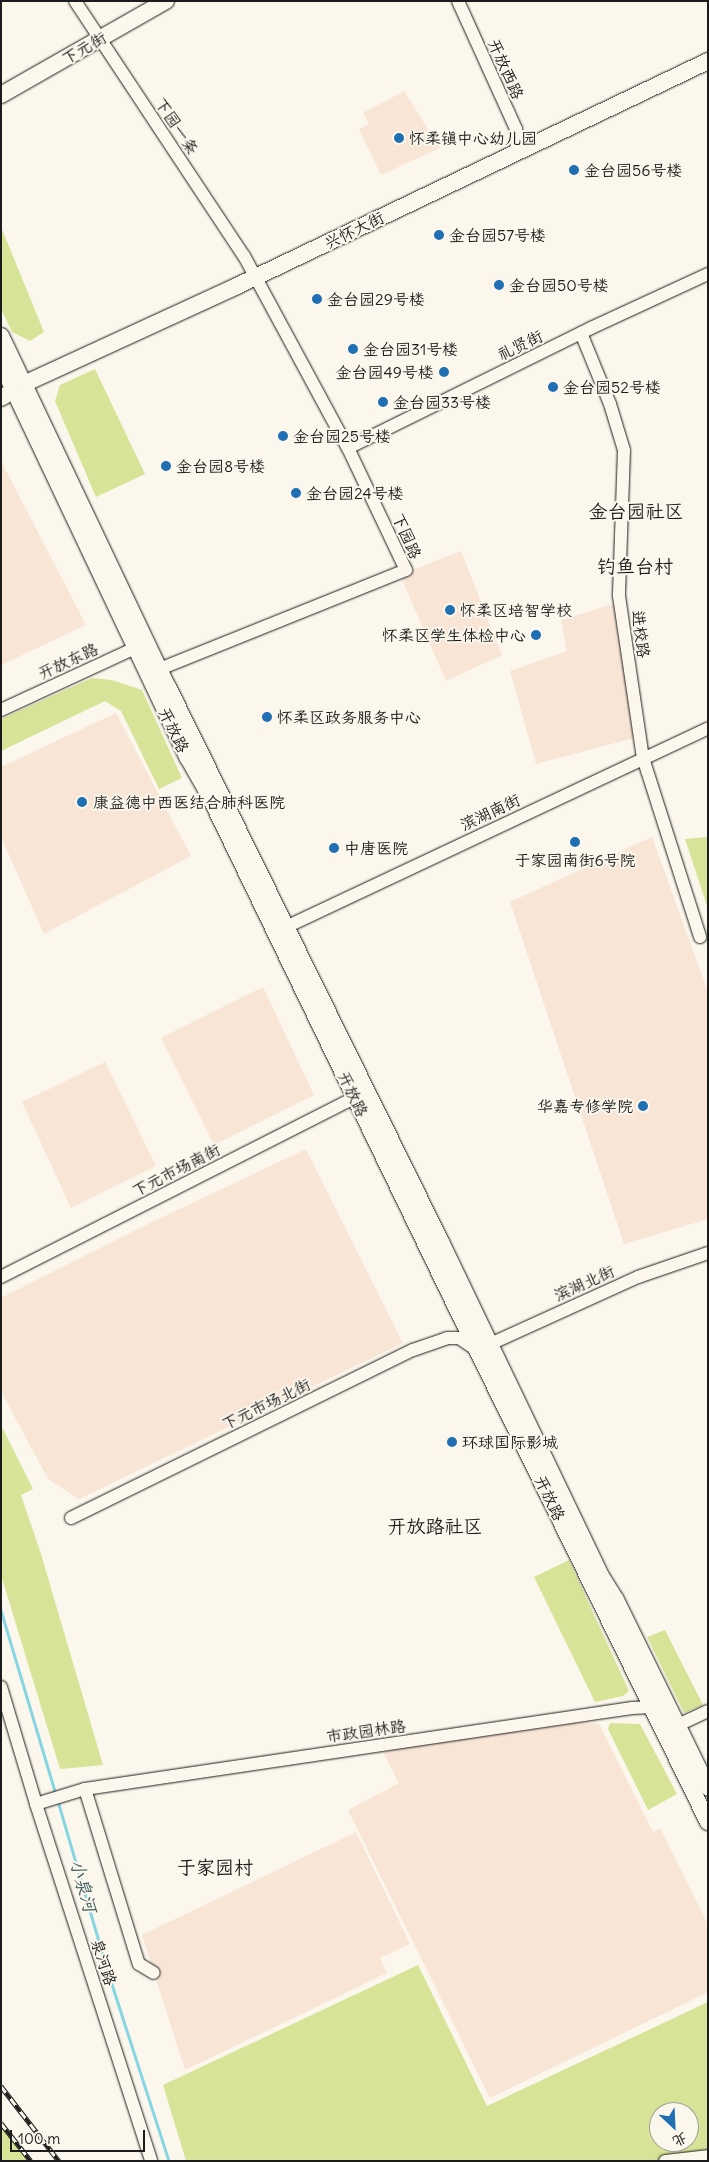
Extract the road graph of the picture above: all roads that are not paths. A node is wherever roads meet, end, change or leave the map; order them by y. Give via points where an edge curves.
1 (75, 1) edge
2 (147, 1) edge
3 (166, 1) edge
4 (458, 1) edge
5 (97, 35) junction
6 (708, 50) edge
7 (708, 61) edge
8 (1, 83) edge
9 (1, 95) edge
10 (517, 146) junction
11 (253, 273) junction
12 (708, 274) edge
13 (581, 333) junction
14 (1, 336) edge
15 (10, 381) edge
16 (348, 448) junction
17 (141, 645) junction
18 (153, 671) junction
19 (1, 710) edge
20 (708, 728) edge
21 (643, 758) junction
22 (286, 927) junction
23 (700, 937) dead end
24 (360, 1094) junction
25 (708, 1253) edge
26 (1, 1277) edge
27 (483, 1347) junction
28 (71, 1518) dead end
29 (1, 1687) edge
30 (652, 1707) junction
31 (708, 1711) edge
32 (678, 1725) junction
33 (708, 1788) edge
34 (85, 1789) junction
35 (41, 1803) junction
36 (708, 1822) edge
37 (154, 1973) dead end
38 (708, 2156) edge
39 (151, 2161) edge
40 (665, 2161) edge

1 - 5 street, 下园一条
2 - 5 main road, 下元街
3 - 5 main road, 下元街
4 - 10 street, 开放西路 via 516,130
5 - 8 main road, 下元街
5 - 9 main road, 下元街
5 - 11 street, 下园一条
6 - 10 main road, 兴怀大街
7 - 10 main road, 兴怀大街
10 - 11 main road, 兴怀大街
11 - 15 main road, 兴怀大街 via 186,300
11 - 16 street, 下园路
12 - 13 street, 礼贤街
13 - 16 street, 礼贤街
13 - 21 street, 进校路 via 610,404 624,450 619,596
14 - 15 main road, 开放路
15 - 17 main road, 开放路
16 - 18 street, 下园路 via 406,570
17 - 18 main road, 开放路
17 - 19 street, 开放东路
18 - 22 main road, 开放路
18 - 24 main road, 开放路 via 188,758
20 - 21 street, 滨湖南街
21 - 22 street, 滨湖南街
21 - 23 street, 进校路
22 - 24 main road, 开放路
24 - 26 street, 下元市场南街
24 - 27 main road, 开放路
25 - 27 street, 滨湖北街 via 638,1277
27 - 28 street, 下元市场北街 via 459,1338 448,1338 412,1350
27 - 30 main road, 开放路
27 - 32 main road, 开放路
29 - 35 street, 泉河路
30 - 32 street
30 - 34 street, 市政园林路
30 - 36 main road, 开放路
31 - 32 street
32 - 33 main road, 开放路
34 - 35 street, 市政园林路
34 - 37 street via 139,1964
35 - 39 street, 泉河路
38 - 40 street

